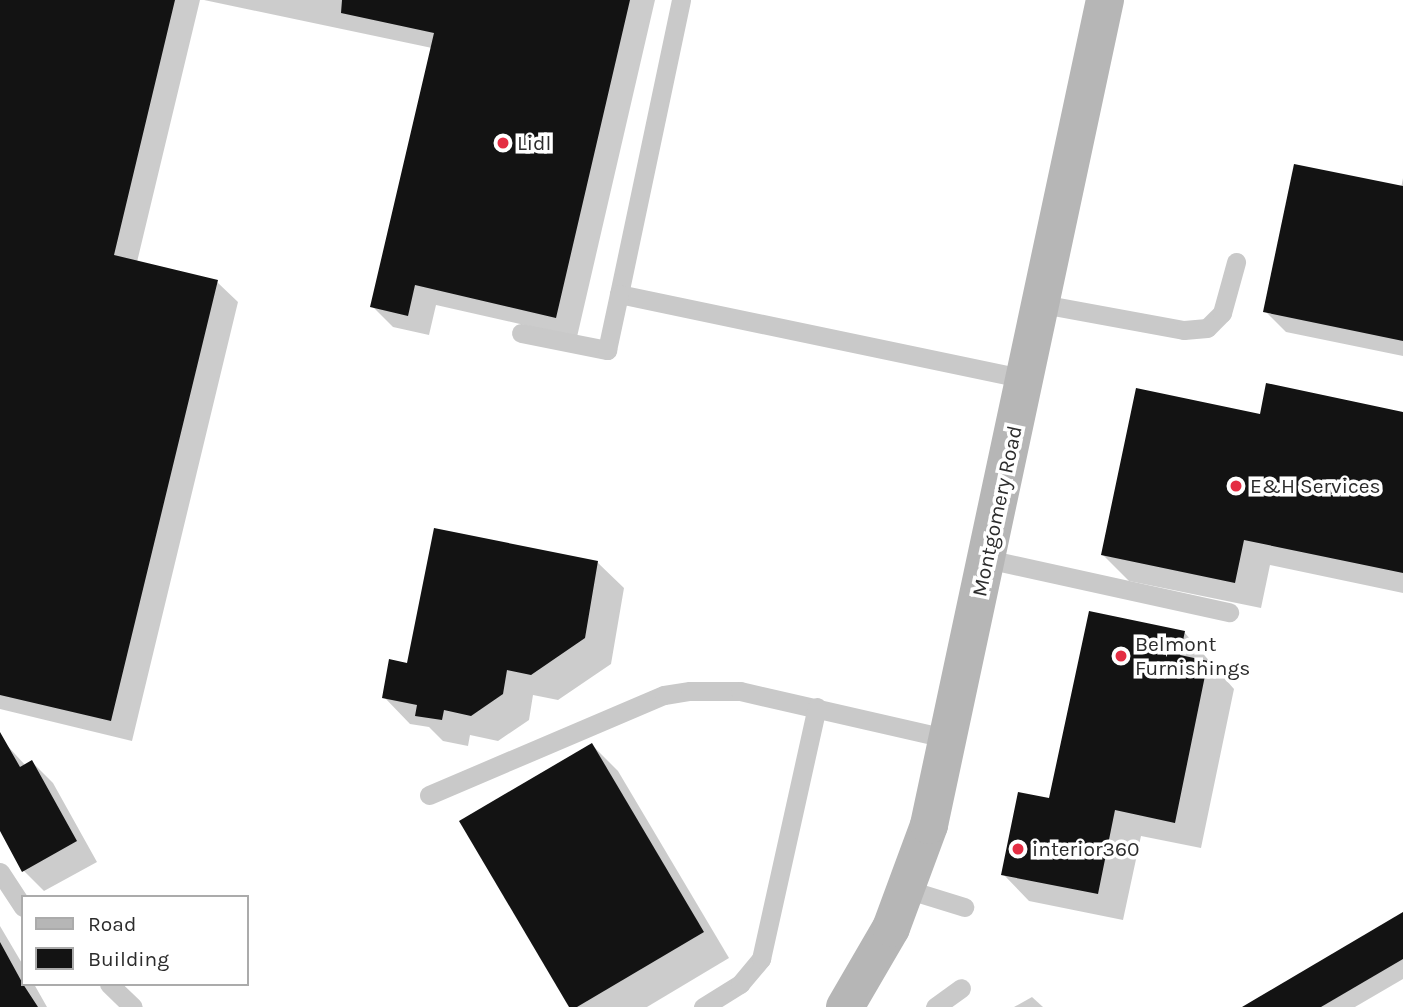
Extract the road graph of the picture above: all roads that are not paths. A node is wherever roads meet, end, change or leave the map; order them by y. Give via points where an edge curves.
1 (681, 0) edge
2 (1105, 0) edge
3 (1236, 261) dead end
4 (619, 294) junction
5 (1042, 304) junction
6 (521, 333) dead end
7 (1025, 379) junction
8 (987, 559) junction
9 (1229, 612) dead end
10 (817, 707) junction
11 (949, 739) junction
12 (429, 795) dead end
13 (0, 872) edge
14 (905, 888) junction
15 (21, 904) edge
16 (964, 907) dead end
17 (111, 986) edge
18 (961, 988) dead end
19 (133, 1007) edge
20 (704, 1007) edge
21 (845, 1007) edge
22 (935, 1007) edge

1 - 4 lane
2 - 5 street, Montgomery Road
3 - 5 lane via 1222,313 1207,328 1184,330
4 - 6 lane via 607,350
4 - 7 lane
5 - 7 street, Montgomery Road
7 - 8 street, Montgomery Road
8 - 9 lane
8 - 11 street, Montgomery Road
10 - 11 lane
10 - 12 lane via 740,691 664,695
10 - 20 lane via 761,958 740,984
11 - 14 street, Montgomery Road via 929,825
13 - 15 lane
14 - 16 lane
14 - 21 street, Montgomery Road via 891,928
17 - 19 lane
18 - 22 lane

